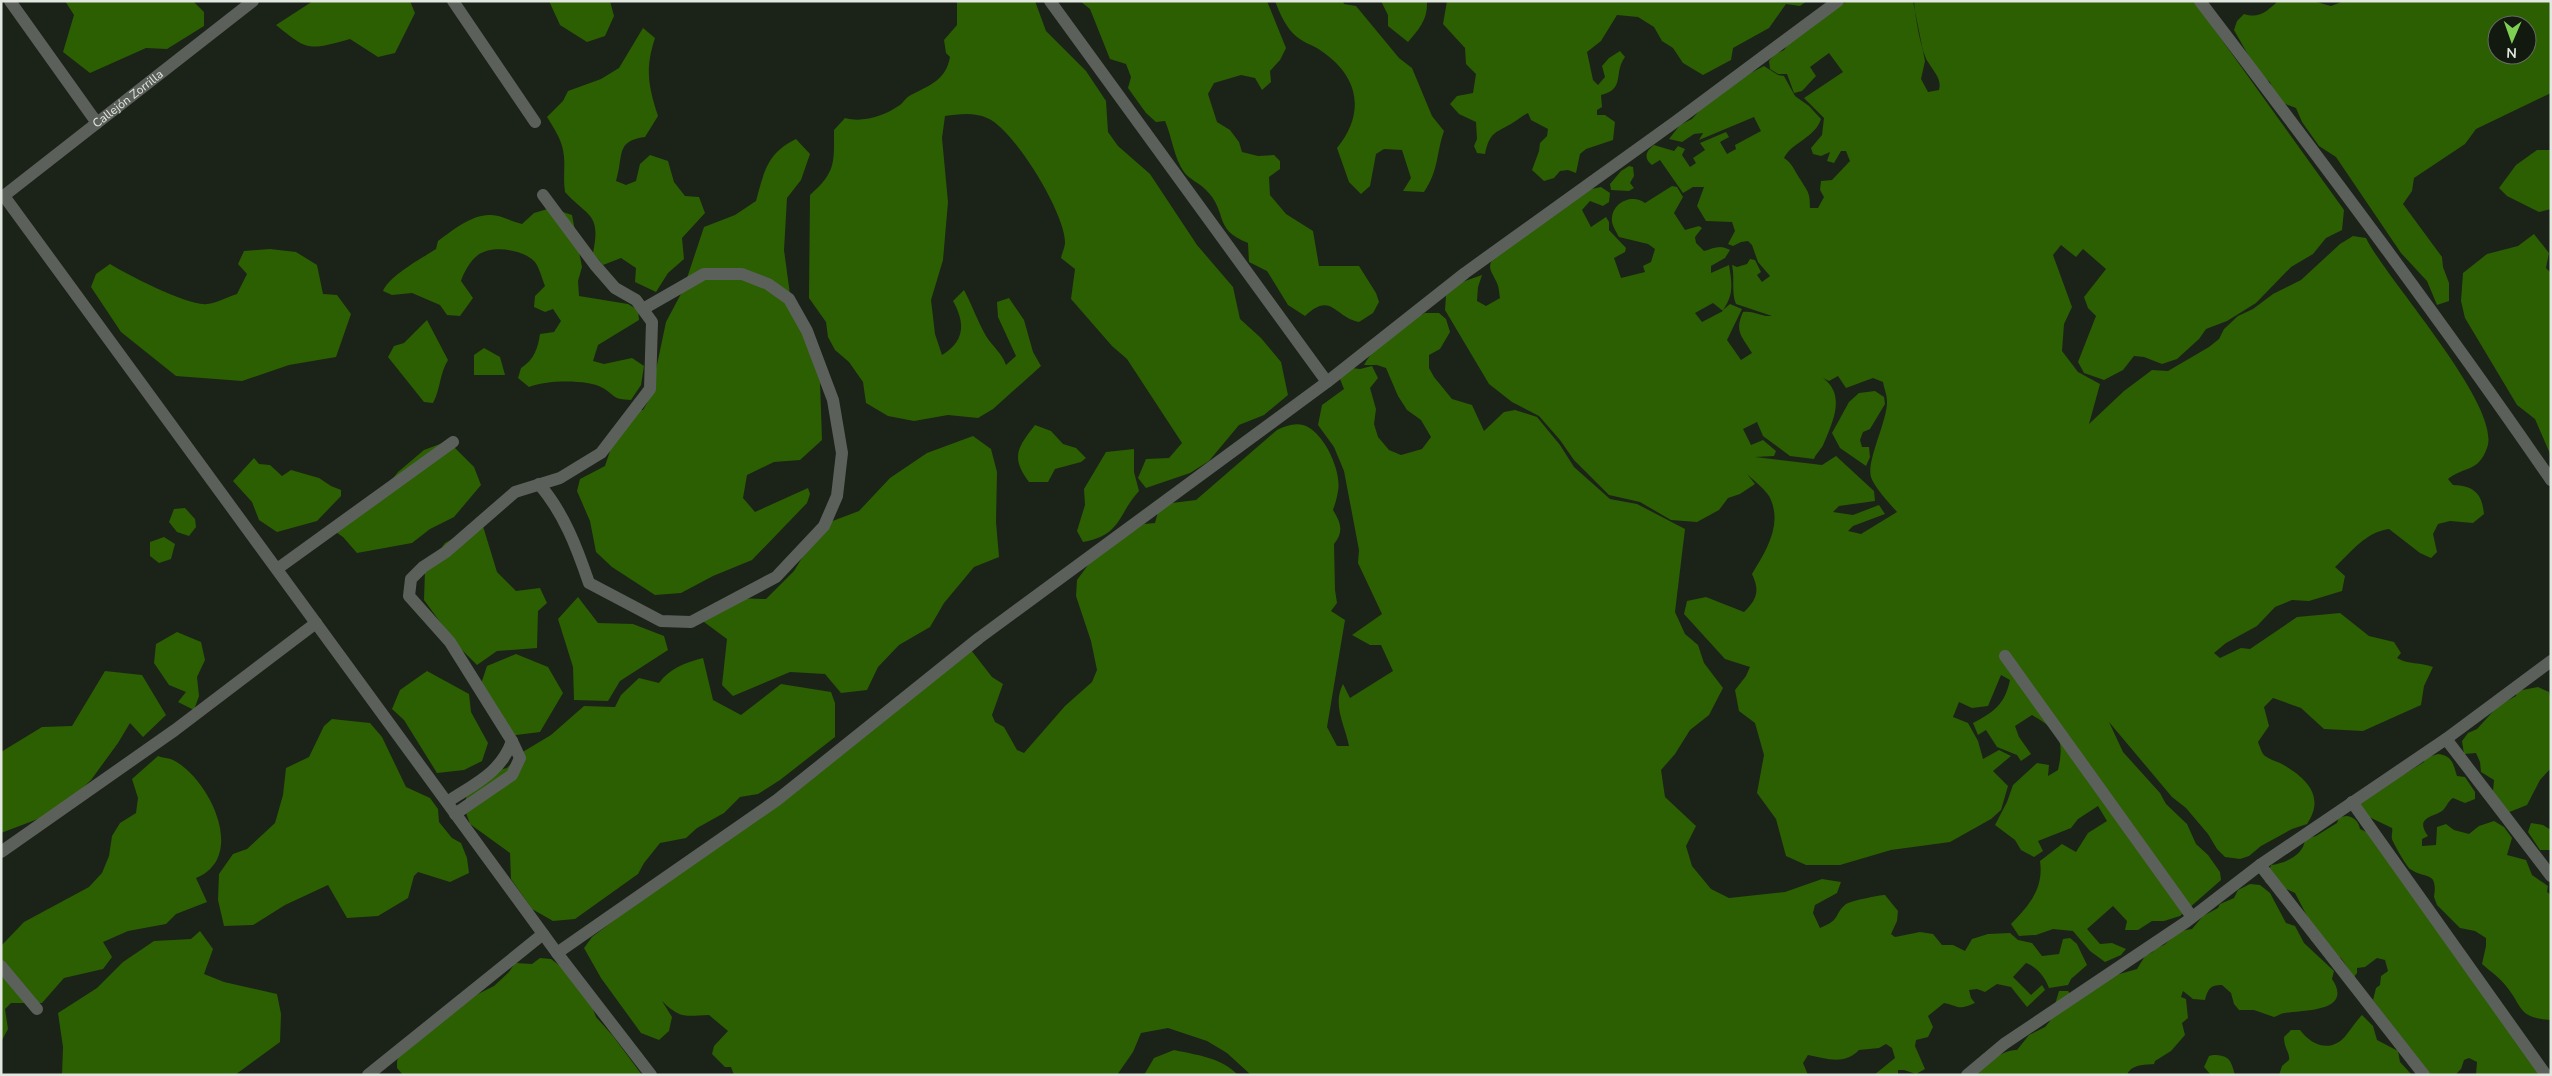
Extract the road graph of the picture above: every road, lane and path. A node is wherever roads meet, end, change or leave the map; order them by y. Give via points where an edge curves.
1 (10, 1) edge
2 (253, 1) edge
3 (453, 1) edge
4 (1050, 1) edge
5 (1838, 1) edge
6 (2200, 1) edge
7 (536, 122) dead end
8 (97, 123) junction
9 (543, 195) dead end
10 (3, 197) edge
11 (643, 309) junction
12 (1327, 382) junction
13 (453, 442) dead end
14 (2551, 480) edge
15 (539, 484) junction
16 (277, 569) junction
17 (316, 623) junction
18 (2005, 656) dead end
19 (2551, 661) edge
20 (2446, 739) junction
21 (512, 741) junction
22 (446, 802) junction
23 (2352, 802) junction
24 (455, 814) junction
25 (1, 852) edge
26 (2260, 865) junction
27 (2551, 876) edge
28 (2192, 917) junction
29 (543, 934) junction
30 (557, 953) junction
31 (1, 966) edge
32 (37, 1009) dead end
33 (368, 1075) edge
34 (651, 1075) edge
35 (1967, 1075) edge
36 (2424, 1075) edge
37 (2546, 1075) edge

1 - 8 street
2 - 8 street, Callejón Zorrilla
3 - 7 street
4 - 12 street
5 - 12 street via 1465,273
6 - 14 street via 2362,214
8 - 10 street, Callejón Zorrilla
9 - 11 street via 615,288 636,300
10 - 16 street
11 - 15 street via 652,322 650,389 601,453 560,478
11 - 15 street via 704,274 742,274 768,284 789,299 807,331 833,400 842,453 837,496 824,526 776,577 691,622 661,622 589,583 576,545 551,498
12 - 30 street via 979,638 777,800
13 - 16 street
15 - 21 street via 515,492 446,552 423,567 412,579 410,596 450,642
16 - 17 street
17 - 22 street
17 - 25 street via 176,730
18 - 28 street
19 - 20 street
20 - 23 street
20 - 27 street
21 - 22 street via 498,768
21 - 24 street via 520,758 512,776
22 - 24 street
23 - 26 street
23 - 37 street
24 - 29 street
26 - 28 street
26 - 36 street
28 - 35 street via 2004,1044
29 - 30 street
29 - 33 street
30 - 34 street
31 - 32 street

